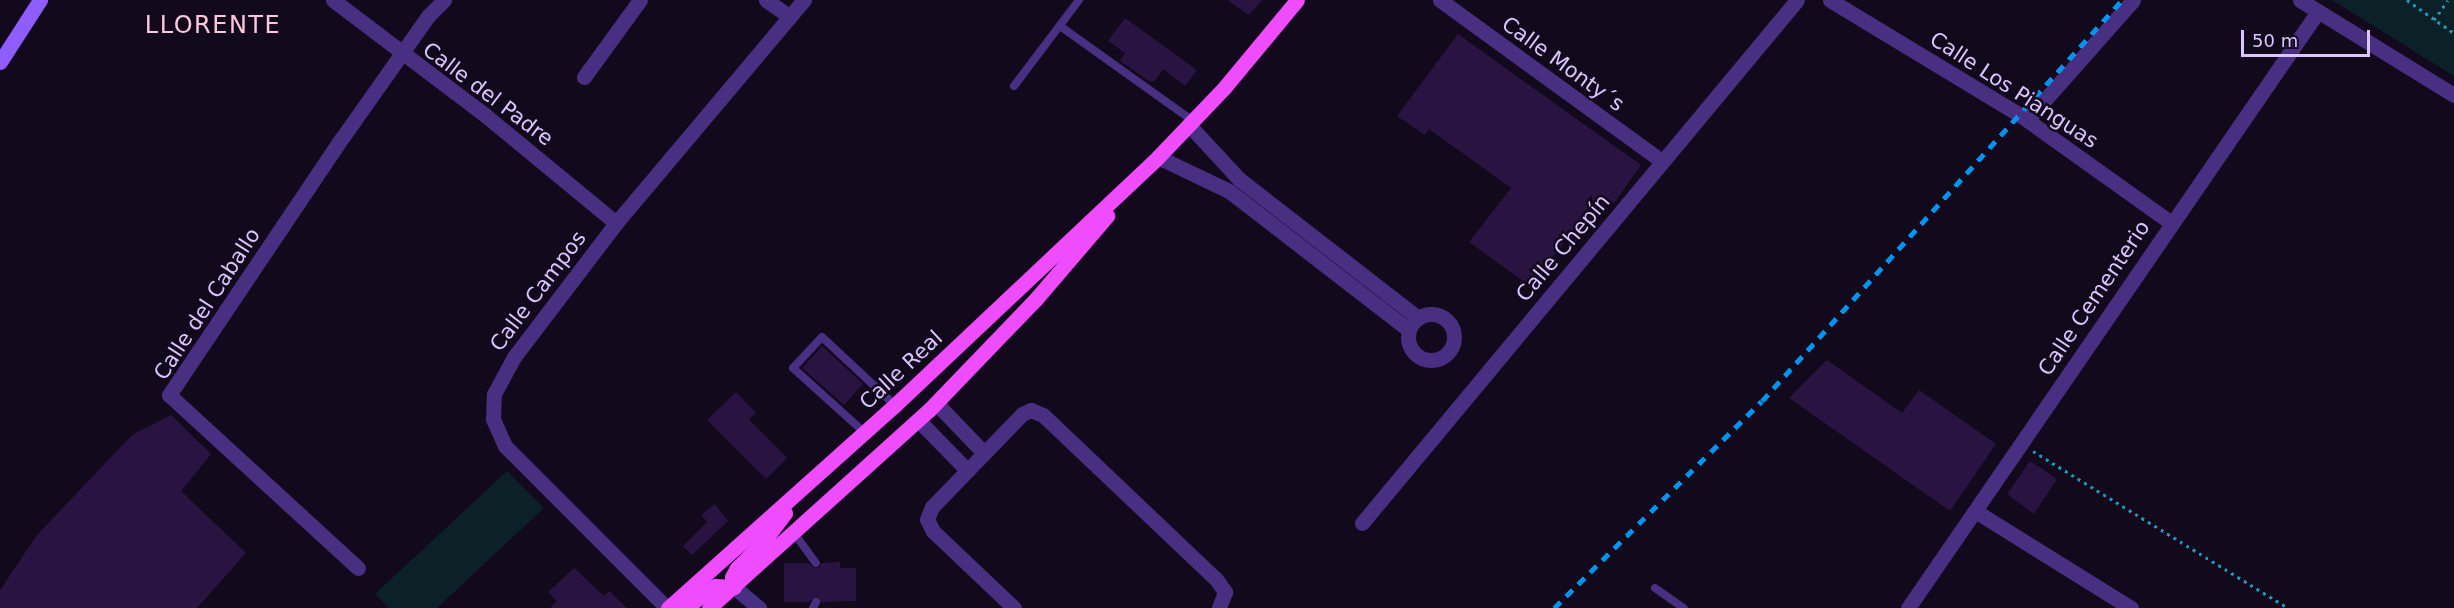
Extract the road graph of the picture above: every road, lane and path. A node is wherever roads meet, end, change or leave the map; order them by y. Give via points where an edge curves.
1 (40, 0) edge
2 (333, 0) edge
3 (444, 0) edge
4 (640, 0) edge
5 (766, 0) edge
6 (804, 0) edge
7 (1079, 0) edge
8 (1297, 0) edge
9 (1440, 0) edge
10 (1797, 0) edge
11 (1830, 0) edge
12 (2133, 0) edge
13 (2300, 0) edge
14 (2407, 0) edge
15 (2448, 0) edge
16 (2317, 13) junction
17 (790, 17) junction
18 (2434, 20) junction
19 (1060, 26) junction
20 (2454, 33) edge
21 (401, 55) junction
22 (0, 62) edge
23 (584, 77) dead end
24 (1014, 86) dead end
25 (2454, 95) edge
26 (2027, 120) junction
27 (1191, 123) junction
28 (1158, 157) junction
29 (1662, 161) junction
30 (1234, 185) junction
31 (2170, 222) junction
32 (616, 223) junction
33 (1413, 324) dead end
34 (936, 403) junction
35 (895, 405) junction
36 (918, 420) junction
37 (865, 433) junction
38 (2021, 444) junction
39 (984, 453) junction
40 (968, 471) junction
41 (791, 500) junction
42 (1975, 511) junction
43 (1362, 523) dead end
44 (794, 532) junction
45 (816, 563) dead end
46 (358, 568) dead end
47 (734, 587) junction
48 (1655, 588) dead end
49 (668, 608) edge
50 (685, 608) edge
51 (709, 608) edge
52 (759, 608) edge
53 (1014, 608) edge
54 (1219, 608) edge
55 (1684, 608) edge
56 (1908, 608) edge
57 (2131, 608) edge
58 (2288, 608) edge

1 - 22 main road
2 - 21 street, Calle del Padre
3 - 21 street
4 - 23 street
5 - 17 street
6 - 17 street, Calle Campos
7 - 19 lane
8 - 27 main road, Calle Real
9 - 29 street, Calle Monty´s
10 - 29 street, Calle Chepín
11 - 26 street, Calle Los Pianguas
12 - 26 street
13 - 16 street
14 - 18 path
15 - 18 path
16 - 25 street
16 - 31 street, Calle Cementerio
17 - 32 street, Calle Campos
18 - 20 path
19 - 24 lane
19 - 27 lane
21 - 32 street, Calle del Padre via 485,116
21 - 46 street, Calle del Caballo via 169,395
26 - 31 street, Calle Los Pianguas
27 - 28 main road, Calle Real
27 - 30 street
28 - 30 street
28 - 34 main road, Calle Real via 1035,300
28 - 35 main road, Calle Real
29 - 43 street, Calle Chepín
30 - 33 street
31 - 38 street, Calle Cementerio
32 - 49 street, Calle Campos via 506,368 494,394 493,419 499,437 520,464
34 - 36 main road, Calle Real
34 - 39 street
35 - 37 main road, Calle Real
35 - 37 lane via 822,337 793,368
36 - 40 street
36 - 44 main road, Calle Real
37 - 41 main road, Calle Real
38 - 42 street, Calle Cementerio
38 - 58 path
39 - 40 street
39 - 54 street via 1022,414 1031,410 1043,415 1216,579 1225,592
40 - 53 street via 932,507 927,519 933,531
41 - 47 main road via 764,541 737,568 732,577
41 - 49 main road, Calle Real
42 - 56 street, Calle Cementerio
42 - 57 street
44 - 45 lane
44 - 47 main road, Calle Real
47 - 50 main road via 715,586
47 - 51 main road, Calle Real
47 - 52 street
48 - 55 lane

